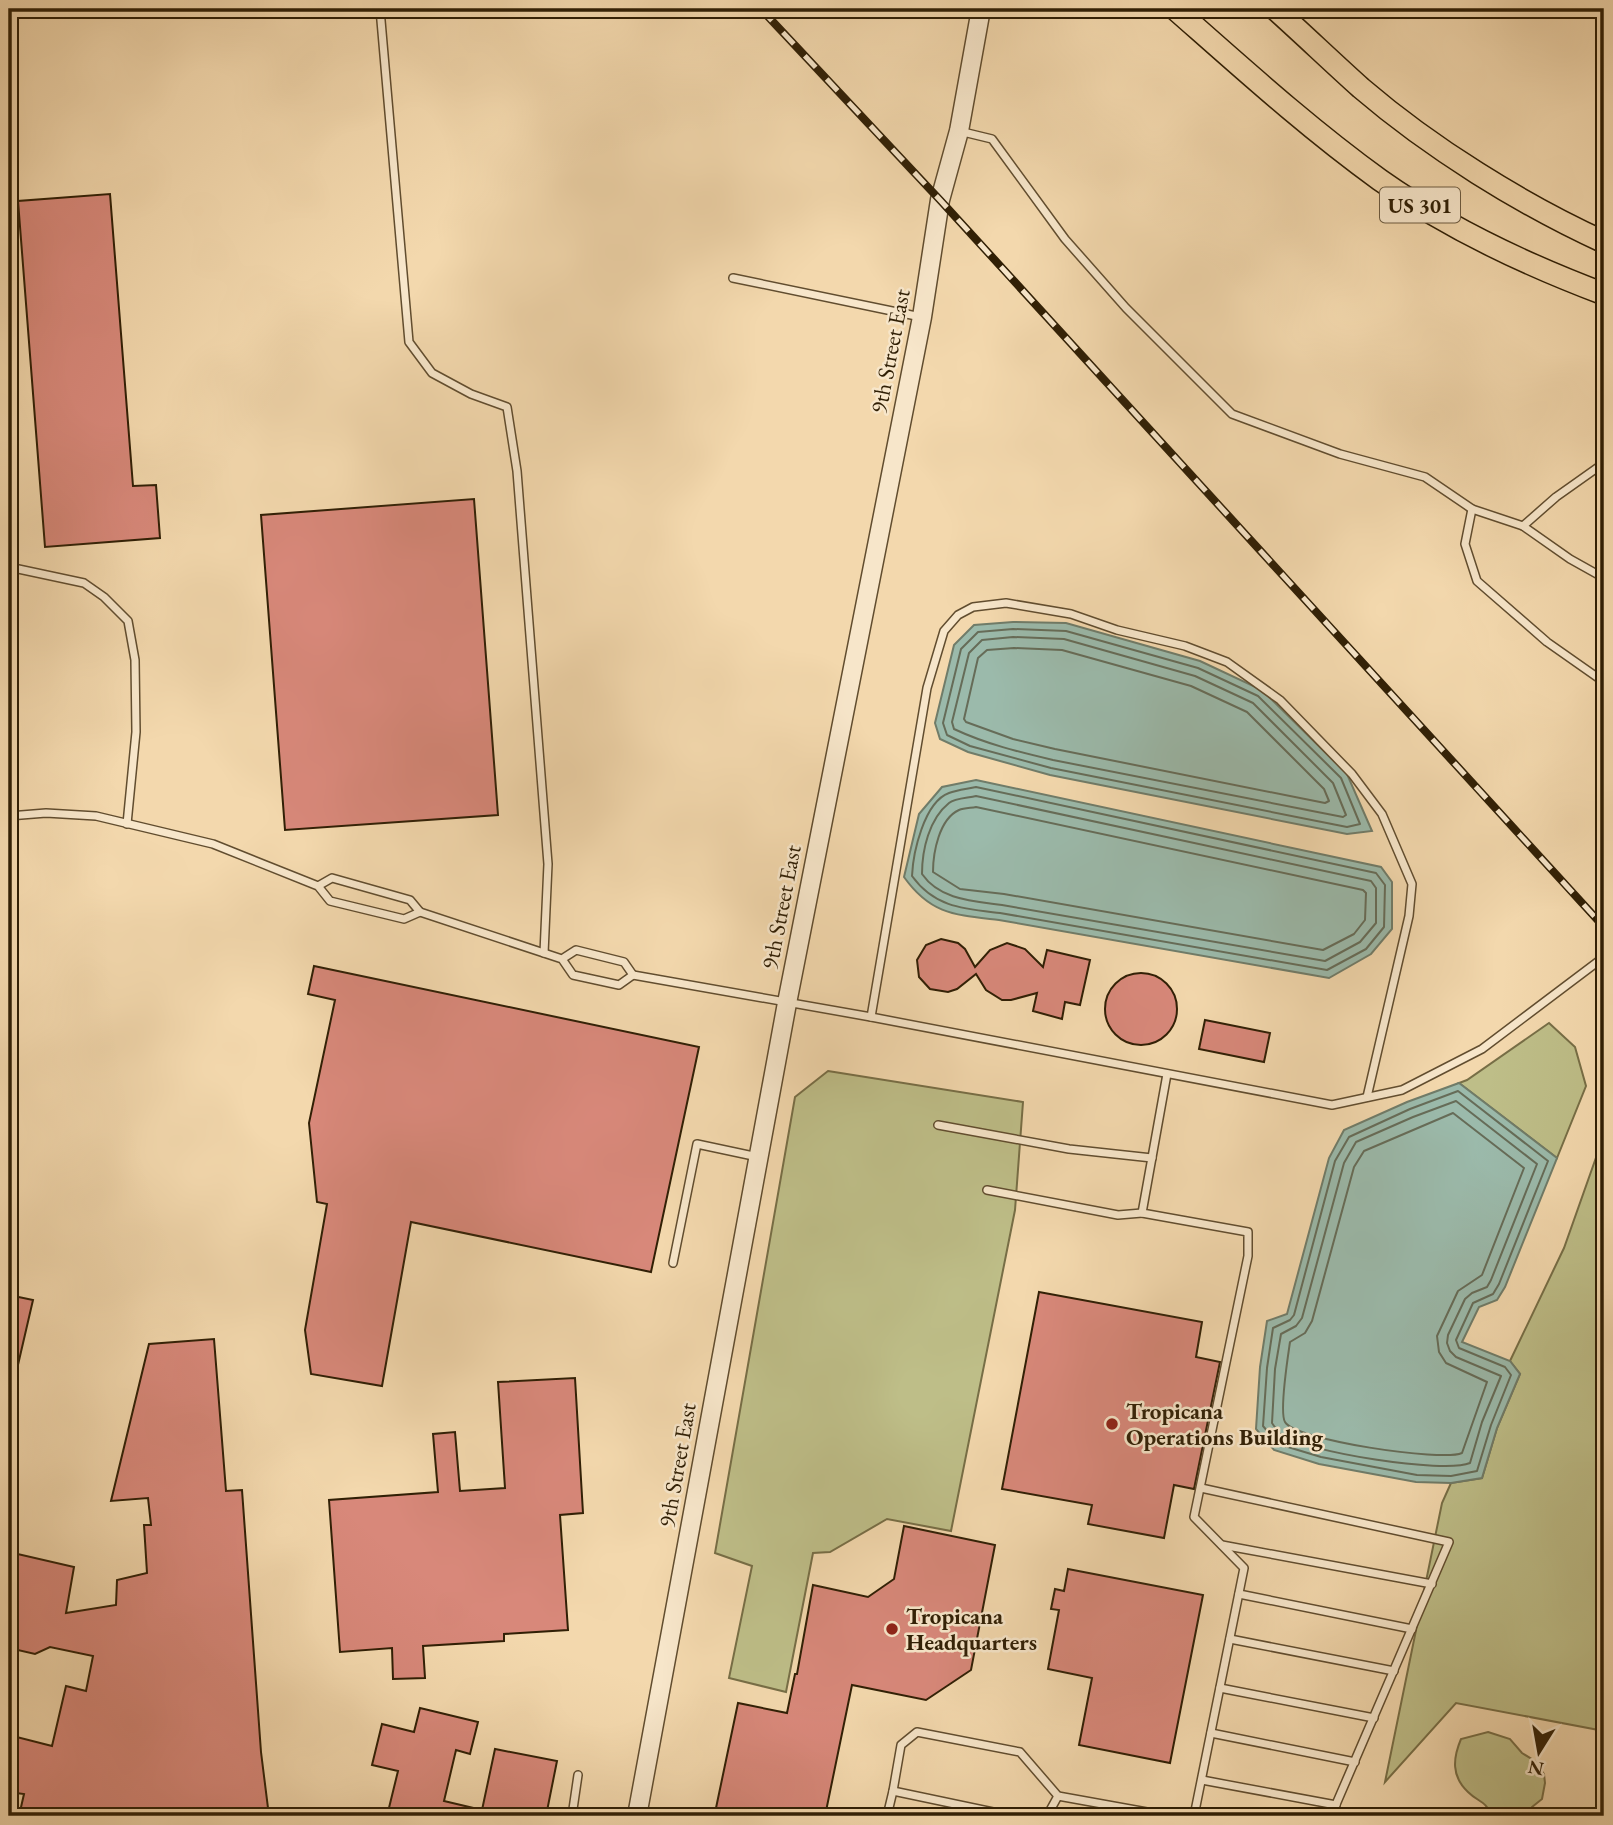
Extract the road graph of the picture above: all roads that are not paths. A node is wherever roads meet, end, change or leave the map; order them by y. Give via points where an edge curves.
1 (380, 9) edge
2 (981, 9) edge
3 (1175, 9) edge
4 (1275, 9) edge
5 (959, 131) junction
6 (1604, 242) edge
7 (733, 278) dead end
8 (1604, 293) edge
9 (922, 317) junction
10 (1604, 463) edge
11 (1472, 509) junction
12 (1523, 526) junction
13 (9, 567) edge
14 (1604, 578) edge
15 (1604, 682) edge
16 (9, 816) edge
17 (127, 824) junction
18 (318, 886) junction
19 (420, 912) junction
20 (544, 953) junction
21 (1604, 957) edge
22 (562, 959) junction
23 (634, 975) junction
24 (787, 1003) junction
25 (871, 1017) junction
26 (1167, 1074) junction
27 (1367, 1097) junction
28 (938, 1125) dead end
29 (758, 1157) junction
30 (1152, 1158) junction
31 (987, 1190) dead end
32 (1142, 1213) junction
33 (673, 1263) dead end
34 (1201, 1488) junction
35 (1222, 1545) junction
36 (1432, 1584) junction
37 (1239, 1594) junction
38 (1412, 1629) junction
39 (1230, 1639) junction
40 (1394, 1671) junction
41 (1220, 1688) junction
42 (1374, 1718) junction
43 (1211, 1733) junction
44 (1355, 1762) junction
45 (578, 1775) dead end
46 (1202, 1780) junction
47 (893, 1791) junction
48 (1058, 1796) junction
49 (1336, 1805) junction
50 (572, 1816) edge
51 (637, 1816) edge
52 (887, 1816) edge
53 (1012, 1816) edge
54 (1047, 1816) edge
55 (1169, 1816) edge
56 (1194, 1816) edge
57 (1331, 1816) edge

1 - 20 lane via 409,342 432,373 508,407 548,864
2 - 5 street, 9th Street East
3 - 8 main road, US 301 via 1321,136 1383,182 1490,244
4 - 6 main road, US 301 via 1362,89 1461,163 1546,214
5 - 9 street, 9th Street East via 940,200
5 - 11 lane via 992,139 1082,258 1232,414 1340,454 1425,477
7 - 9 lane
9 - 24 street, 9th Street East
10 - 12 lane
11 - 12 lane
11 - 15 lane via 1465,544 1477,581 1547,642
12 - 14 lane
13 - 17 lane via 84,583 128,621 135,660 136,733
16 - 17 lane via 96,816
17 - 18 lane via 213,844
18 - 19 lane via 332,878 410,900
18 - 19 lane via 330,901 404,919
19 - 20 lane
20 - 22 lane
21 - 27 lane via 1482,1048 1402,1090
22 - 23 lane via 576,950 624,962
22 - 23 lane via 573,975 619,985
23 - 24 lane
24 - 25 lane
24 - 29 street, 9th Street East
25 - 26 lane
25 - 27 lane via 927,688 944,631 973,607 1006,603 1071,614 1227,662 1280,700 1352,774 1382,814 1412,884 1409,916
26 - 27 lane via 1332,1105
26 - 30 lane
28 - 30 lane via 1069,1149
29 - 33 lane via 697,1144
29 - 51 street, 9th Street East
30 - 32 lane
31 - 32 lane via 1118,1215
32 - 34 lane via 1248,1232 1248,1256
34 - 35 lane via 1194,1517
34 - 36 lane via 1449,1542
35 - 36 lane
35 - 37 lane via 1244,1568
36 - 38 lane
37 - 38 lane
37 - 39 lane
38 - 40 lane
39 - 40 lane
39 - 41 lane
40 - 42 lane
41 - 42 lane
41 - 43 lane
42 - 44 lane
43 - 44 lane
43 - 46 lane
44 - 49 lane
45 - 50 lane
46 - 49 lane
46 - 56 lane
47 - 48 lane via 901,1745 917,1732 1020,1752
47 - 52 lane
47 - 53 lane
48 - 54 lane
48 - 55 lane
49 - 57 lane

